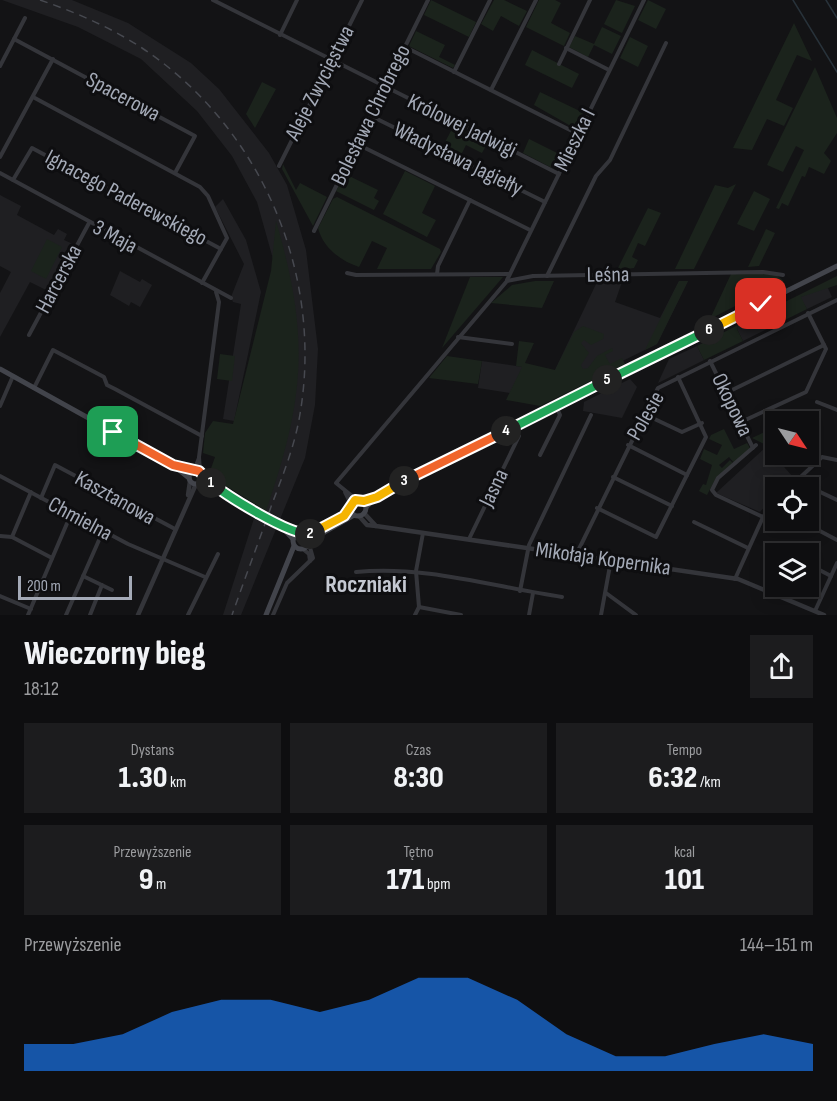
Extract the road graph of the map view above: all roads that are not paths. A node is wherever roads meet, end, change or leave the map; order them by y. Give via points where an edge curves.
1 (213, 0) edge
2 (297, 0) edge
3 (362, 0) edge
4 (428, 0) edge
5 (490, 0) edge
6 (536, 0) edge
7 (590, 0) edge
8 (644, 0) edge
9 (25, 18) dead end
10 (280, 35) junction
11 (14, 39) junction
12 (666, 43) dead end
13 (405, 47) junction
14 (566, 48) junction
15 (53, 59) junction
16 (332, 61) junction
17 (558, 64) dead end
18 (0, 66) edge
19 (609, 70) junction
20 (454, 72) junction
21 (384, 87) junction
22 (492, 90) junction
23 (33, 97) junction
24 (371, 116) junction
25 (578, 134) junction
26 (357, 144) junction
27 (0, 157) edge
28 (279, 166) dead end
29 (175, 172) junction
30 (0, 173) edge
31 (559, 174) junction
32 (13, 180) junction
33 (470, 200) junction
34 (545, 202) junction
35 (89, 222) junction
36 (314, 231) dead end
37 (530, 231) junction
38 (221, 249) junction
39 (837, 266) edge
40 (347, 273) dead end
41 (437, 274) junction
42 (509, 274) junction
43 (783, 275) dead end
44 (547, 276) junction
45 (507, 281) junction
46 (202, 283) junction
47 (216, 292) junction
48 (231, 298) dead end
49 (837, 300) edge
50 (808, 313) junction
51 (29, 335) dead end
52 (458, 337) junction
53 (512, 344) dead end
54 (824, 345) junction
55 (710, 361) junction
56 (0, 369) edge
57 (13, 376) junction
58 (678, 377) junction
59 (34, 388) junction
60 (726, 393) junction
61 (817, 402) dead end
62 (0, 406) edge
63 (556, 406) junction
64 (836, 408) edge
65 (644, 414) junction
66 (591, 415) dead end
67 (702, 423) junction
68 (741, 423) junction
69 (202, 436) junction
70 (519, 436) dead end
71 (628, 445) junction
72 (540, 455) dead end
73 (837, 460) edge
74 (195, 475) junction
75 (687, 475) junction
76 (0, 476) edge
77 (613, 477) junction
78 (801, 477) edge
79 (198, 484) junction
80 (220, 490) junction
81 (819, 491) edge
82 (31, 492) junction
83 (41, 498) junction
84 (188, 498) junction
85 (837, 500) edge
86 (672, 506) junction
87 (358, 508) junction
88 (597, 508) junction
89 (71, 514) junction
90 (765, 514) edge
91 (763, 517) junction
92 (694, 522) dead end
93 (279, 524) junction
94 (175, 529) junction
95 (103, 531) junction
96 (819, 531) edge
97 (423, 533) junction
98 (298, 534) junction
99 (0, 536) edge
100 (12, 537) junction
101 (293, 539) junction
102 (470, 539) junction
103 (308, 540) junction
104 (837, 540) edge
105 (299, 548) junction
106 (528, 548) junction
107 (748, 548) junction
108 (218, 554) dead end
109 (576, 555) junction
110 (52, 558) junction
111 (162, 559) junction
112 (611, 560) junction
113 (310, 562) junction
114 (837, 563) edge
115 (819, 570) edge
116 (416, 571) junction
117 (356, 572) dead end
118 (83, 576) junction
119 (831, 576) junction
120 (205, 577) junction
121 (735, 579) junction
122 (102, 585) junction
123 (112, 590) dead end
124 (520, 591) junction
125 (533, 593) junction
126 (606, 593) junction
127 (0, 596) edge
128 (562, 597) dead end
129 (419, 607) junction
130 (31, 609) junction
131 (815, 611) junction
132 (454, 614) edge
133 (28, 615) edge
134 (66, 615) edge
135 (90, 615) edge
136 (138, 615) edge
137 (188, 615) edge
138 (266, 615) edge
139 (273, 615) edge
140 (415, 615) edge
141 (461, 615) edge
142 (529, 615) edge
143 (601, 615) edge
144 (636, 615) edge
145 (824, 615) edge

1 - 10 street, Królowej Jadwigi
2 - 10 street
3 - 16 street, Aleje Zwycięstwa
4 - 13 street, Bolesława Chrobrego
5 - 20 street
6 - 22 street
7 - 14 street
8 - 19 street, Mieszka I
9 - 11 street
10 - 16 street, Królowej Jadwigi
11 - 15 street, Spacerowa
11 - 18 street
12 - 44 street via 614,153 596,176
13 - 20 street
13 - 21 street, Bolesława Chrobrego
14 - 17 street
14 - 19 street
15 - 23 street
15 - 29 street, Spacerowa via 195,136
16 - 21 street, Królowej Jadwigi
16 - 28 street, Aleje Zwycięstwa
19 - 25 street, Mieszka I
20 - 22 street
21 - 24 street, Bolesława Chrobrego
21 - 31 street, Królowej Jadwigi
22 - 25 street
23 - 27 street
23 - 29 street
24 - 26 street, Bolesława Chrobrego
24 - 34 street, Władysława Jagiełły
25 - 31 street, Mieszka I
26 - 33 street
26 - 36 street, Bolesława Chrobrego
29 - 38 street via 208,196 227,237
30 - 32 street, 3 Maja
31 - 34 street, Mieszka I
32 - 35 street, 3 Maja
32 - 38 street, Ignacego Paderewskiego via 32,148
33 - 37 street
33 - 41 street
34 - 37 street, Mieszka I
35 - 46 street, 3 Maja
35 - 51 street, Harcerska
37 - 42 street, Mieszka I
38 - 46 street
39 - 63 main road
40 - 41 street
41 - 42 street
42 - 45 street, Mieszka I
43 - 44 street, Leśna via 763,272
44 - 45 street, Leśna
45 - 52 street
46 - 47 street, 3 Maja
47 - 48 street, 3 Maja
47 - 69 street via 219,302
49 - 50 street, Polesie
50 - 54 street
50 - 55 street, Polesie
52 - 53 street
52 - 87 street via 336,483
54 - 60 street
54 - 68 street via 824,357 806,392
55 - 58 street, Polesie
55 - 60 street, Okopowa
56 - 57 main road
57 - 59 main road
57 - 62 street
58 - 65 street, Polesie via 655,391
58 - 67 street
59 - 69 street via 53,350 104,377 107,385
59 - 74 main road
60 - 68 street, Okopowa
61 - 64 street
63 - 72 street via 560,415
63 - 87 main road
65 - 67 street via 682,432
65 - 71 street, Polesie
66 - 106 street
67 - 75 street via 706,440
68 - 91 street, Okopowa via 754,447 716,481 712,492
69 - 74 street
70 - 102 street, Jasna
71 - 75 street
71 - 77 street, Polesie
73 - 78 street via 822,457
74 - 79 main road
74 - 79 main road
74 - 80 main road
74 - 84 street
75 - 86 street
76 - 82 street, Chmielna
77 - 86 street
77 - 88 street, Polesie
79 - 80 main road
79 - 84 street
80 - 93 main road, bridge
81 - 85 street
82 - 83 street, Chmielna
82 - 100 street
83 - 89 street, Chmielna
83 - 94 street, Kasztanowa via 55,465
84 - 94 street
86 - 88 street via 656,537
87 - 97 street, Mikołaja Kopernika via 367,525
87 - 103 main road
88 - 109 street, Polesie
89 - 95 street, Chmielna
89 - 110 street
90 - 91 street
91 - 107 street
92 - 107 street
93 - 98 main road
93 - 101 main road
94 - 111 street
95 - 111 street, Chmielna
95 - 118 street
96 - 104 street
97 - 102 street, Mikołaja Kopernika
97 - 116 street
98 - 101 main road
98 - 103 main road
99 - 100 street
100 - 110 street
101 - 105 main road
102 - 106 street, Mikołaja Kopernika
103 - 105 main road
103 - 113 street via 314,556
105 - 113 street via 308,553
105 - 138 main road
106 - 109 street, Mikołaja Kopernika
106 - 124 street
107 - 121 street
108 - 120 street
109 - 112 street, Mikołaja Kopernika
110 - 130 street
111 - 120 street, Chmielna
111 - 136 street
112 - 121 street, Mikołaja Kopernika
112 - 126 street
113 - 139 street via 287,583
114 - 119 street
115 - 119 street
116 - 117 street via 389,568
116 - 124 street
116 - 129 street
118 - 122 street
118 - 134 street
119 - 131 street
120 - 137 street
121 - 131 street, Mikołaja Kopernika
122 - 123 street
122 - 135 street
124 - 125 street
125 - 128 street
125 - 142 street
126 - 143 street
126 - 144 street
127 - 130 street
129 - 132 street
129 - 140 street
130 - 133 street
131 - 145 street, Mikołaja Kopernika
132 - 141 street

